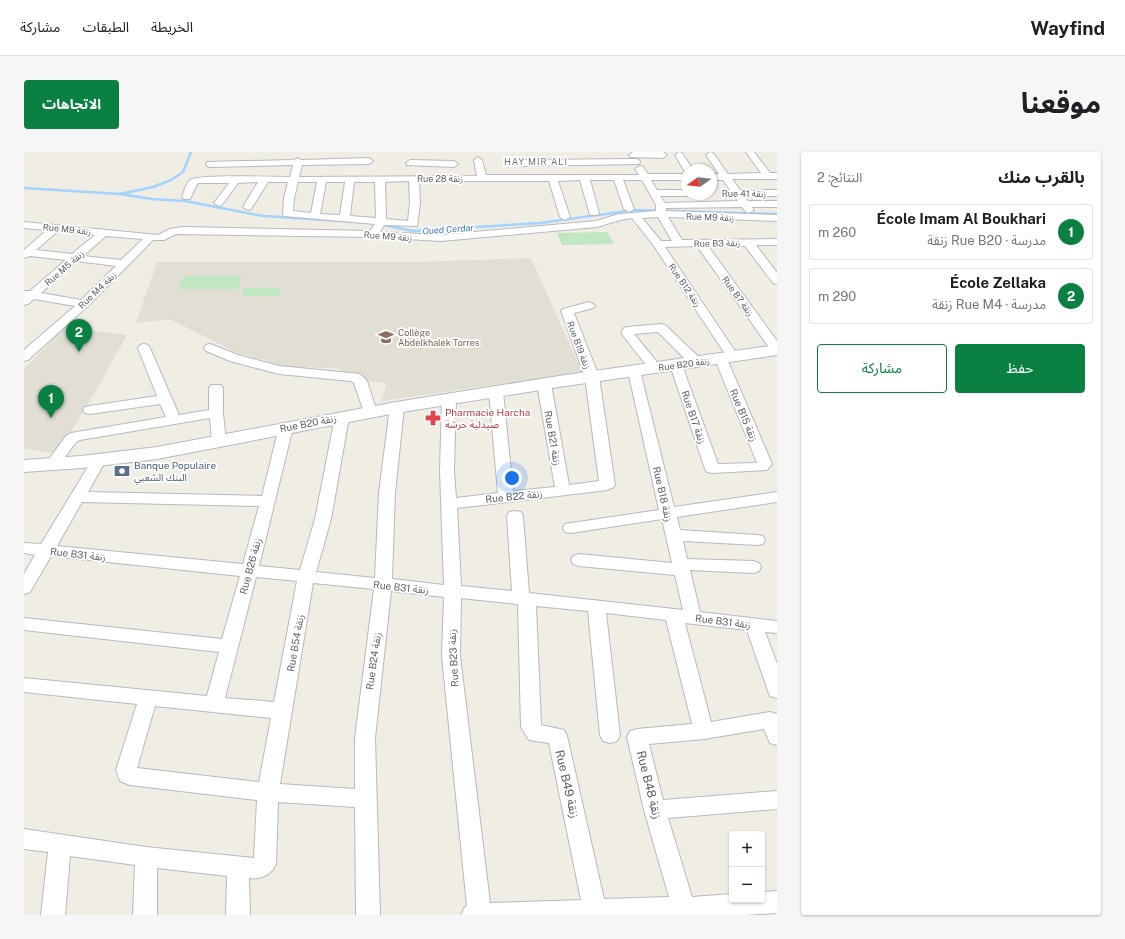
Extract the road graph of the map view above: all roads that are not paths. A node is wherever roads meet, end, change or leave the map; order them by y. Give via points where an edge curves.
1 (408, 152) edge
2 (519, 152) edge
3 (750, 152) edge
4 (286, 154) dead end
5 (212, 155) dead end
6 (663, 155) dead end
7 (679, 155) dead end
8 (710, 155) dead end
9 (634, 156) edge
10 (260, 158) junction
11 (478, 160) dead end
12 (298, 161) junction
13 (332, 161) junction
14 (521, 163) junction
15 (210, 164) dead end
16 (410, 164) junction
17 (454, 164) dead end
18 (684, 164) edge
19 (767, 176) junction
20 (777, 176) edge
21 (584, 177) junction
22 (617, 177) junction
23 (645, 177) junction
24 (681, 177) edge
25 (717, 177) edge
26 (726, 177) junction
27 (369, 178) junction
28 (412, 178) junction
29 (482, 178) junction
30 (525, 178) junction
31 (553, 178) junction
32 (236, 179) junction
33 (265, 179) junction
34 (294, 179) junction
35 (326, 179) junction
36 (350, 179) junction
37 (380, 179) junction
38 (654, 193) junction
39 (681, 193) edge
40 (717, 193) dead end
41 (737, 193) junction
42 (777, 193) edge
43 (187, 197) dead end
44 (220, 203) dead end
45 (777, 204) edge
46 (248, 207) dead end
47 (747, 207) junction
48 (661, 210) junction
49 (632, 212) junction
50 (594, 213) dead end
51 (315, 216) junction
52 (565, 217) dead end
53 (345, 218) junction
54 (777, 218) edge
55 (24, 225) edge
56 (378, 227) junction
57 (56, 228) junction
58 (103, 233) junction
59 (151, 237) junction
60 (748, 242) junction
61 (777, 242) edge
62 (700, 243) junction
63 (658, 244) junction
64 (679, 244) junction
65 (26, 253) edge
66 (76, 257) junction
67 (124, 264) junction
68 (776, 279) edge
69 (27, 297) edge
70 (84, 304) junction
71 (589, 306) dead end
72 (144, 348) dead end
73 (210, 348) dead end
74 (777, 350) edge
75 (24, 357) edge
76 (727, 358) junction
77 (696, 362) junction
78 (676, 365) junction
79 (656, 368) junction
80 (634, 371) junction
81 (592, 377) junction
82 (544, 384) junction
83 (216, 388) dead end
84 (496, 392) junction
85 (165, 399) junction
86 (449, 399) junction
87 (397, 407) junction
88 (90, 410) dead end
89 (370, 412) junction
90 (216, 413) junction
91 (342, 417) junction
92 (174, 420) junction
93 (286, 427) junction
94 (219, 442) junction
95 (99, 460) junction
96 (52, 465) junction
97 (24, 466) edge
98 (712, 469) joint
99 (563, 491) junction
100 (78, 497) junction
101 (506, 497) junction
102 (777, 497) edge
103 (268, 501) junction
104 (448, 504) junction
105 (668, 513) junction
106 (515, 516) dead end
107 (571, 528) dead end
108 (673, 535) junction
109 (757, 540) dead end
110 (24, 548) edge
111 (46, 551) junction
112 (579, 560) dead end
113 (680, 567) junction
114 (753, 567) dead end
115 (249, 570) junction
116 (306, 578) junction
117 (383, 586) junction
118 (24, 588) edge
119 (453, 592) junction
120 (524, 599) junction
121 (596, 606) junction
122 (674, 616) junction
123 (693, 617) junction
124 (24, 624) edge
125 (754, 625) junction
126 (777, 627) edge
127 (229, 646) junction
128 (24, 685) edge
129 (777, 691) edge
130 (148, 698) junction
131 (214, 704) junction
132 (283, 711) junction
133 (773, 729) edge
134 (704, 731) junction
135 (610, 735) dead end
136 (268, 792) junction
137 (365, 799) junction
138 (777, 800) edge
139 (655, 810) junction
140 (24, 838) edge
141 (60, 844) junction
142 (146, 857) junction
143 (248, 868) junction
144 (777, 902) edge
145 (595, 912) edge
146 (685, 912) edge
147 (53, 915) edge
148 (145, 915) edge
149 (238, 915) edge
150 (368, 915) edge
151 (473, 915) edge
152 (480, 915) edge

1 - 16 street
2 - 14 street
3 - 19 street
4 - 10 street
5 - 10 street
6 - 9 street
7 - 18 street
8 - 26 street
9 - 14 street
9 - 23 street
10 - 12 street
10 - 15 street
11 - 29 street
12 - 13 street
12 - 34 street
13 - 27 street via 368,159
13 - 35 street
14 - 30 street
16 - 17 street
16 - 28 street
19 - 20 street
19 - 26 street
21 - 22 street, Rue 28 زنقة
21 - 31 street, Rue 28 زنقة
21 - 50 street
22 - 23 street, Rue 28 زنقة
22 - 49 street, Rue B12 زنقة
23 - 24 street, Rue 28 زنقة
23 - 38 street
25 - 26 street
26 - 41 street
27 - 36 street, Rue 28 زنقة
27 - 37 street, Rue 28 زنقة
28 - 29 street, Rue 28 زنقة
28 - 37 street, Rue 28 زنقة
28 - 56 street via 414,224
29 - 30 street, Rue 28 زنقة
30 - 31 street, Rue 28 زنقة
31 - 52 street
32 - 33 street, Rue 28 زنقة
32 - 43 street, Rue 28 زنقة via 194,181
32 - 44 street
33 - 34 street, Rue 28 زنقة
33 - 46 street
34 - 35 street, Rue 28 زنقة
34 - 51 street via 287,213
35 - 36 street, Rue 28 زنقة
35 - 51 street
36 - 53 street
37 - 56 street
38 - 39 street
38 - 48 street
40 - 41 street, Rue 41 زنقة
41 - 42 street, Rue 41 زنقة
41 - 47 street
45 - 47 street
47 - 48 street
48 - 49 street, Rue M9 زنقة
48 - 54 street, Rue M9 زنقة via 718,217
48 - 64 street
49 - 56 street, Rue M9 زنقة via 597,224 471,236 419,238
49 - 63 street, Rue B12 زنقة
51 - 53 street
53 - 56 street
55 - 57 street, Rue M9 زنقة
56 - 59 street, Rue M9 زنقة via 176,230 163,237
57 - 58 street, Rue M9 زنقة
57 - 65 street
58 - 59 street, Rue M9 زنقة
58 - 66 street, Rue M5 زنقة
59 - 67 street, Rue M4 زنقة
60 - 61 street, Rue B3 زنقة
60 - 62 street, Rue B3 زنقة
60 - 68 street
62 - 64 street, Rue B3 زنقة
62 - 74 street, Rue B7 زنقة
63 - 64 street, Rue B3 زنقة
63 - 76 street, Rue B12 زنقة
65 - 66 street
66 - 67 street
66 - 69 street, Rue M5 زنقة
67 - 70 street, Rue M4 زنقة
69 - 70 street
70 - 75 street, Rue M4 زنقة
71 - 81 street, Rue B19 زنقة via 567,311
72 - 85 street
73 - 89 street via 234,358 279,370 355,377 360,381
74 - 76 street, Rue B20 زنقة
76 - 77 street, Rue B20 زنقة
76 - 98 street, Rue B15 زنقة via 765,464 762,467
77 - 78 street, Rue B20 زنقة
77 - 79 street via 661,328 630,330 628,333
78 - 79 street, Rue B20 زنقة
78 - 98 street, Rue B17 زنقة
79 - 80 street, Rue B20 زنقة
80 - 81 street, Rue B20 زنقة
80 - 105 street, Rue B18 زنقة
81 - 82 street, Rue B20 زنقة
81 - 99 street, Rue B22 زنقة via 607,484 603,487
82 - 84 street, Rue B20 زنقة
82 - 99 street, Rue B21 زنقة
83 - 90 street
84 - 86 street, Rue B20 زنقة
84 - 101 street
85 - 88 street
85 - 92 street
86 - 87 street, Rue B20 زنقة
86 - 104 street, Rue B23 زنقة
87 - 89 street, Rue B20 زنقة
87 - 117 street, Rue B24 زنقة via 387,493
89 - 91 street, Rue B20 زنقة
90 - 92 street
90 - 94 street
91 - 93 street, Rue B20 زنقة
91 - 116 street, Rue B54 زنقة via 323,519
92 - 96 street via 76,436
93 - 94 street, Rue B20 زنقة
93 - 103 street, Rue B26 زنقة
94 - 95 street, Rue B20 زنقة
95 - 96 street, Rue B20 زنقة
95 - 100 street
96 - 97 street, Rue B20 زنقة
99 - 101 street, Rue B22 زنقة
100 - 103 street
100 - 111 street
101 - 104 street, Rue B22 زنقة
102 - 105 street
103 - 115 street, Rue B26 زنقة
104 - 119 street, Rue B23 زنقة
105 - 107 street
105 - 108 street, Rue B18 زنقة
106 - 120 street
108 - 109 street
108 - 113 street, Rue B18 زنقة
110 - 111 street, Rue B31 زنقة
111 - 115 street, Rue B31 زنقة
111 - 118 street
112 - 113 street
113 - 114 street
113 - 123 street, Rue B18 زنقة
115 - 116 street, Rue B31 زنقة
115 - 127 street, Rue B26 زنقة
116 - 117 street, Rue B31 زنقة
116 - 132 street, Rue B54 زنقة
117 - 119 street, Rue B31 زنقة
117 - 137 street, Rue B24 زنقة via 364,738
119 - 120 street, Rue B31 زنقة
119 - 152 street, Rue B23 زنقة via 453,677
120 - 121 street, Rue B31 زنقة
120 - 145 street, Rue B49 زنقة via 531,728 536,734 557,736
121 - 122 street, Rue B31 زنقة
121 - 135 street
122 - 123 street, Rue B31 زنقة
122 - 134 street
123 - 125 street, Rue B31 زنقة
124 - 127 street
125 - 126 street, Rue B31 زنقة
125 - 129 street
127 - 131 street, Rue B26 زنقة
128 - 130 street
130 - 131 street
130 - 136 street via 126,770 128,775
131 - 132 street
132 - 136 street, Rue B54 زنقة
133 - 134 street, Rue B48 زنقة
134 - 139 street, Rue B48 زنقة via 637,737
136 - 137 street
136 - 143 street, Rue B54 زنقة via 264,864
137 - 150 street, Rue B24 زنقة
138 - 139 street
139 - 146 street, Rue B48 زنقة
140 - 141 street
141 - 142 street
141 - 147 street
142 - 143 street
142 - 148 street
143 - 149 street
144 - 146 street
145 - 146 street
145 - 152 street
151 - 152 street

